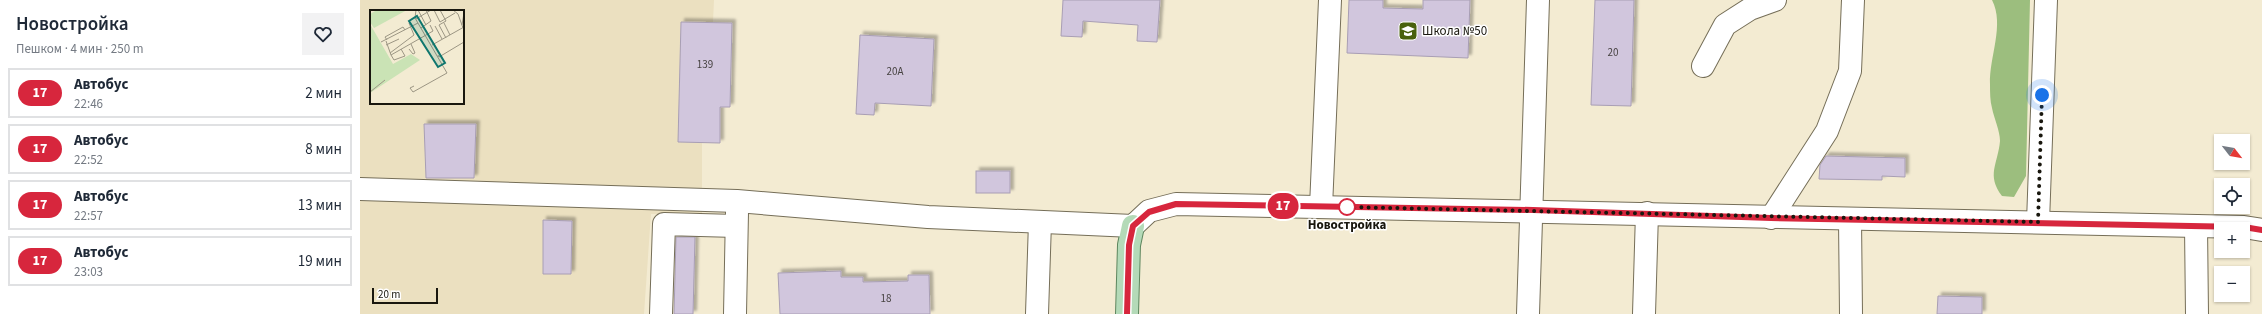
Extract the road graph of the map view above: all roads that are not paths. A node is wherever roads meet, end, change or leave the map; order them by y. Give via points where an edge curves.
1 (1330, 0) edge
2 (1538, 0) edge
3 (1775, 0) edge
4 (1853, 0) edge
5 (2046, 0) edge
6 (1703, 66) dead end
7 (360, 189) edge
8 (737, 201) junction
9 (1321, 207) junction
10 (1533, 210) junction
11 (1647, 213) junction
12 (1771, 218) junction
13 (1850, 219) junction
14 (1040, 222) junction
15 (2038, 222) junction
16 (736, 226) junction
17 (1133, 226) junction
18 (2196, 226) junction
19 (2262, 230) edge
20 (661, 314) edge
21 (735, 314) edge
22 (1037, 314) edge
23 (1127, 314) edge
24 (1528, 314) edge
25 (1644, 314) edge
26 (1851, 314) edge
27 (2197, 314) edge

1 - 9 street
2 - 10 street
3 - 6 street via 1750,9 1725,25
4 - 12 street via 1848,77 1827,131
5 - 15 street
7 - 8 street
8 - 14 street via 928,217
8 - 16 street
9 - 10 street
9 - 17 street via 1176,204 1149,212
10 - 11 street
10 - 24 street
11 - 12 street
11 - 25 street
12 - 13 street
13 - 15 street
13 - 26 street
14 - 17 street
14 - 22 street
15 - 18 street
16 - 20 street via 664,224
16 - 21 street
17 - 23 main road via 1129,245
18 - 19 street
18 - 27 street

